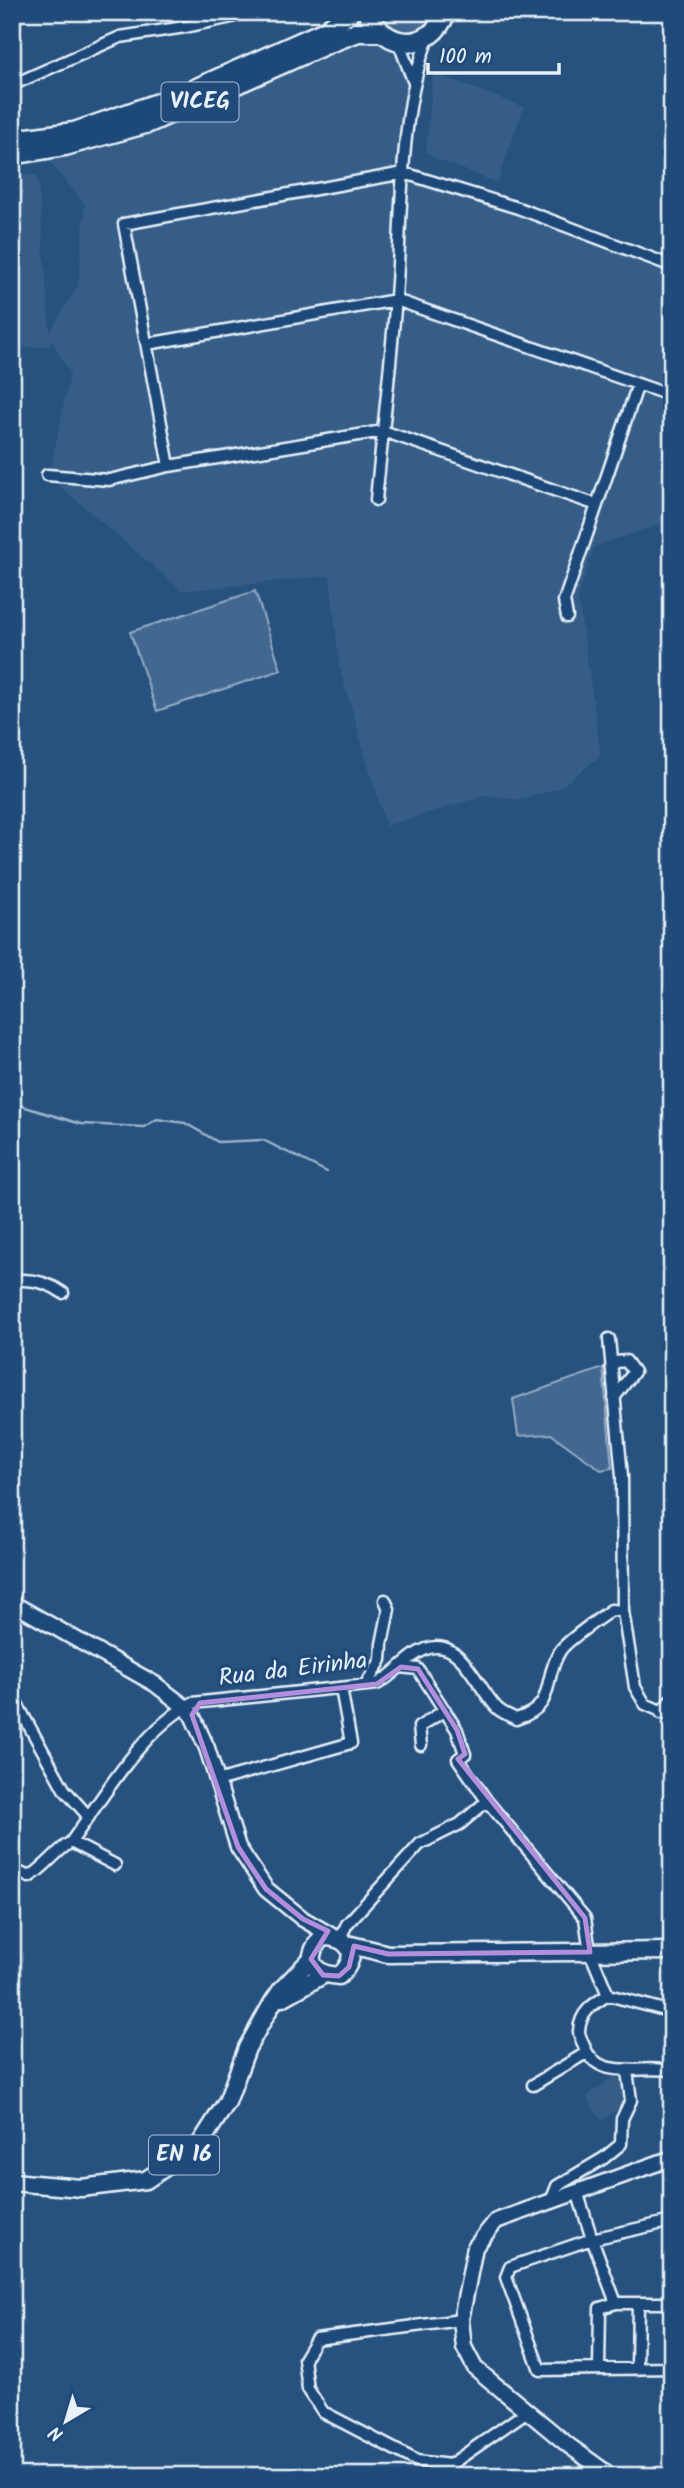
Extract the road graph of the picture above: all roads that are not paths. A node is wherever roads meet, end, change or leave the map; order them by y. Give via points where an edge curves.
1 (243, 12) edge
2 (350, 12) edge
3 (368, 12) edge
4 (447, 13) edge
5 (380, 32) junction
6 (429, 36) junction
7 (398, 41) junction
8 (414, 83) junction
9 (12, 85) edge
10 (12, 140) edge
11 (12, 155) edge
12 (404, 173) junction
13 (672, 266) edge
14 (396, 300) junction
15 (147, 344) junction
16 (638, 384) junction
17 (672, 396) edge
18 (383, 431) junction
19 (169, 466) junction
20 (47, 475) dead end
21 (376, 500) dead end
22 (597, 505) junction
23 (567, 617) dead end
24 (12, 1281) edge
25 (63, 1293) dead end
26 (609, 1339) dead end
27 (611, 1367) junction
28 (614, 1398) junction
29 (386, 1600) dead end
30 (12, 1603) edge
31 (623, 1611) junction
32 (401, 1667) junction
33 (366, 1685) junction
34 (341, 1688) junction
35 (12, 1695) edge
36 (672, 1698) edge
37 (192, 1708) junction
38 (445, 1710) junction
39 (660, 1713) junction
40 (672, 1716) edge
41 (421, 1745) dead end
42 (217, 1781) junction
43 (487, 1801) junction
44 (89, 1817) junction
45 (71, 1842) junction
46 (115, 1865) dead end
47 (12, 1869) edge
48 (303, 1919) junction
49 (340, 1940) junction
50 (672, 1951) edge
51 (590, 1952) junction
52 (312, 1953) junction
53 (388, 1954) junction
54 (349, 1967) junction
55 (323, 1975) junction
56 (607, 1995) junction
57 (273, 2002) junction
58 (672, 2012) edge
59 (586, 2053) junction
60 (627, 2071) junction
61 (672, 2071) edge
62 (533, 2085) dead end
63 (672, 2158) edge
64 (12, 2182) edge
65 (577, 2191) junction
66 (551, 2201) junction
67 (672, 2221) edge
68 (592, 2239) junction
69 (616, 2303) junction
70 (638, 2303) junction
71 (672, 2303) edge
72 (461, 2320) junction
73 (672, 2368) edge
74 (599, 2369) junction
75 (637, 2369) junction
76 (526, 2412) junction
77 (610, 2475) edge

1 - 9 street via 120,37
2 - 10 highway, VICEG via 326,30 181,95 74,132
3 - 5 highway
4 - 6 highway
5 - 7 highway
5 - 11 highway, VICEG via 358,33 329,43 149,123
6 - 7 highway
6 - 8 street
7 - 8 street
8 - 12 street
12 - 13 street via 518,208
12 - 14 street
12 - 15 street via 124,223
14 - 15 street
14 - 16 street
14 - 18 street
15 - 19 street
16 - 17 street
16 - 22 street
18 - 19 street
18 - 21 street
18 - 22 street
19 - 20 street via 109,480
22 - 23 street via 559,602
24 - 25 street via 27,1278
26 - 27 street
27 - 28 street
27 - 28 street via 626,1361 634,1372
28 - 31 street via 622,1476
29 - 33 street via 389,1609 381,1660
30 - 37 main road
31 - 32 street, Rua da Eirinha via 611,1610 561,1649 545,1701 531,1714 516,1719 498,1709 455,1652 443,1646 428,1648
31 - 39 street via 635,1687 645,1704
32 - 33 street, Rua da Eirinha via 377,1684
32 - 38 street via 418,1669
33 - 34 street, Rua da Eirinha
34 - 37 street, Rua da Eirinha
34 - 42 street via 351,1743
35 - 44 street via 64,1789
36 - 39 street
37 - 42 main road
37 - 44 street via 169,1718 138,1750
38 - 41 street via 419,1727
38 - 43 street via 465,1754 458,1759
39 - 40 street
42 - 48 main road via 238,1847 266,1889
43 - 49 street via 460,1824 421,1844 347,1924
43 - 51 street via 585,1918
44 - 45 street
45 - 46 street
45 - 47 street via 29,1877
48 - 49 main road
48 - 52 main road
49 - 52 main road, EN 16 via 322,1937
49 - 53 main road
49 - 54 main road via 352,1955
50 - 51 main road
51 - 53 main road
51 - 56 street
52 - 55 main road
52 - 57 main road, EN 16
53 - 54 main road
54 - 55 main road via 339,1976
55 - 57 main road
56 - 58 street
56 - 59 street via 581,2017 579,2034
57 - 64 main road, EN 16 via 247,2048 227,2102 200,2144 146,2180 82,2188
59 - 60 street via 602,2066
59 - 62 street
60 - 61 street
60 - 66 street via 631,2100 622,2119 621,2144 557,2186
63 - 65 main road
65 - 66 main road
65 - 68 street
66 - 72 main road via 496,2221 475,2247
67 - 68 street
68 - 69 street
68 - 74 street via 510,2267 507,2272 540,2370
69 - 70 street
69 - 74 street via 600,2308
70 - 71 street
70 - 75 street
72 - 76 main road via 464,2347 475,2368
72 - 76 street via 316,2339 304,2359 308,2389 323,2412 417,2461 450,2465
73 - 75 street
74 - 75 street
76 - 77 main road

